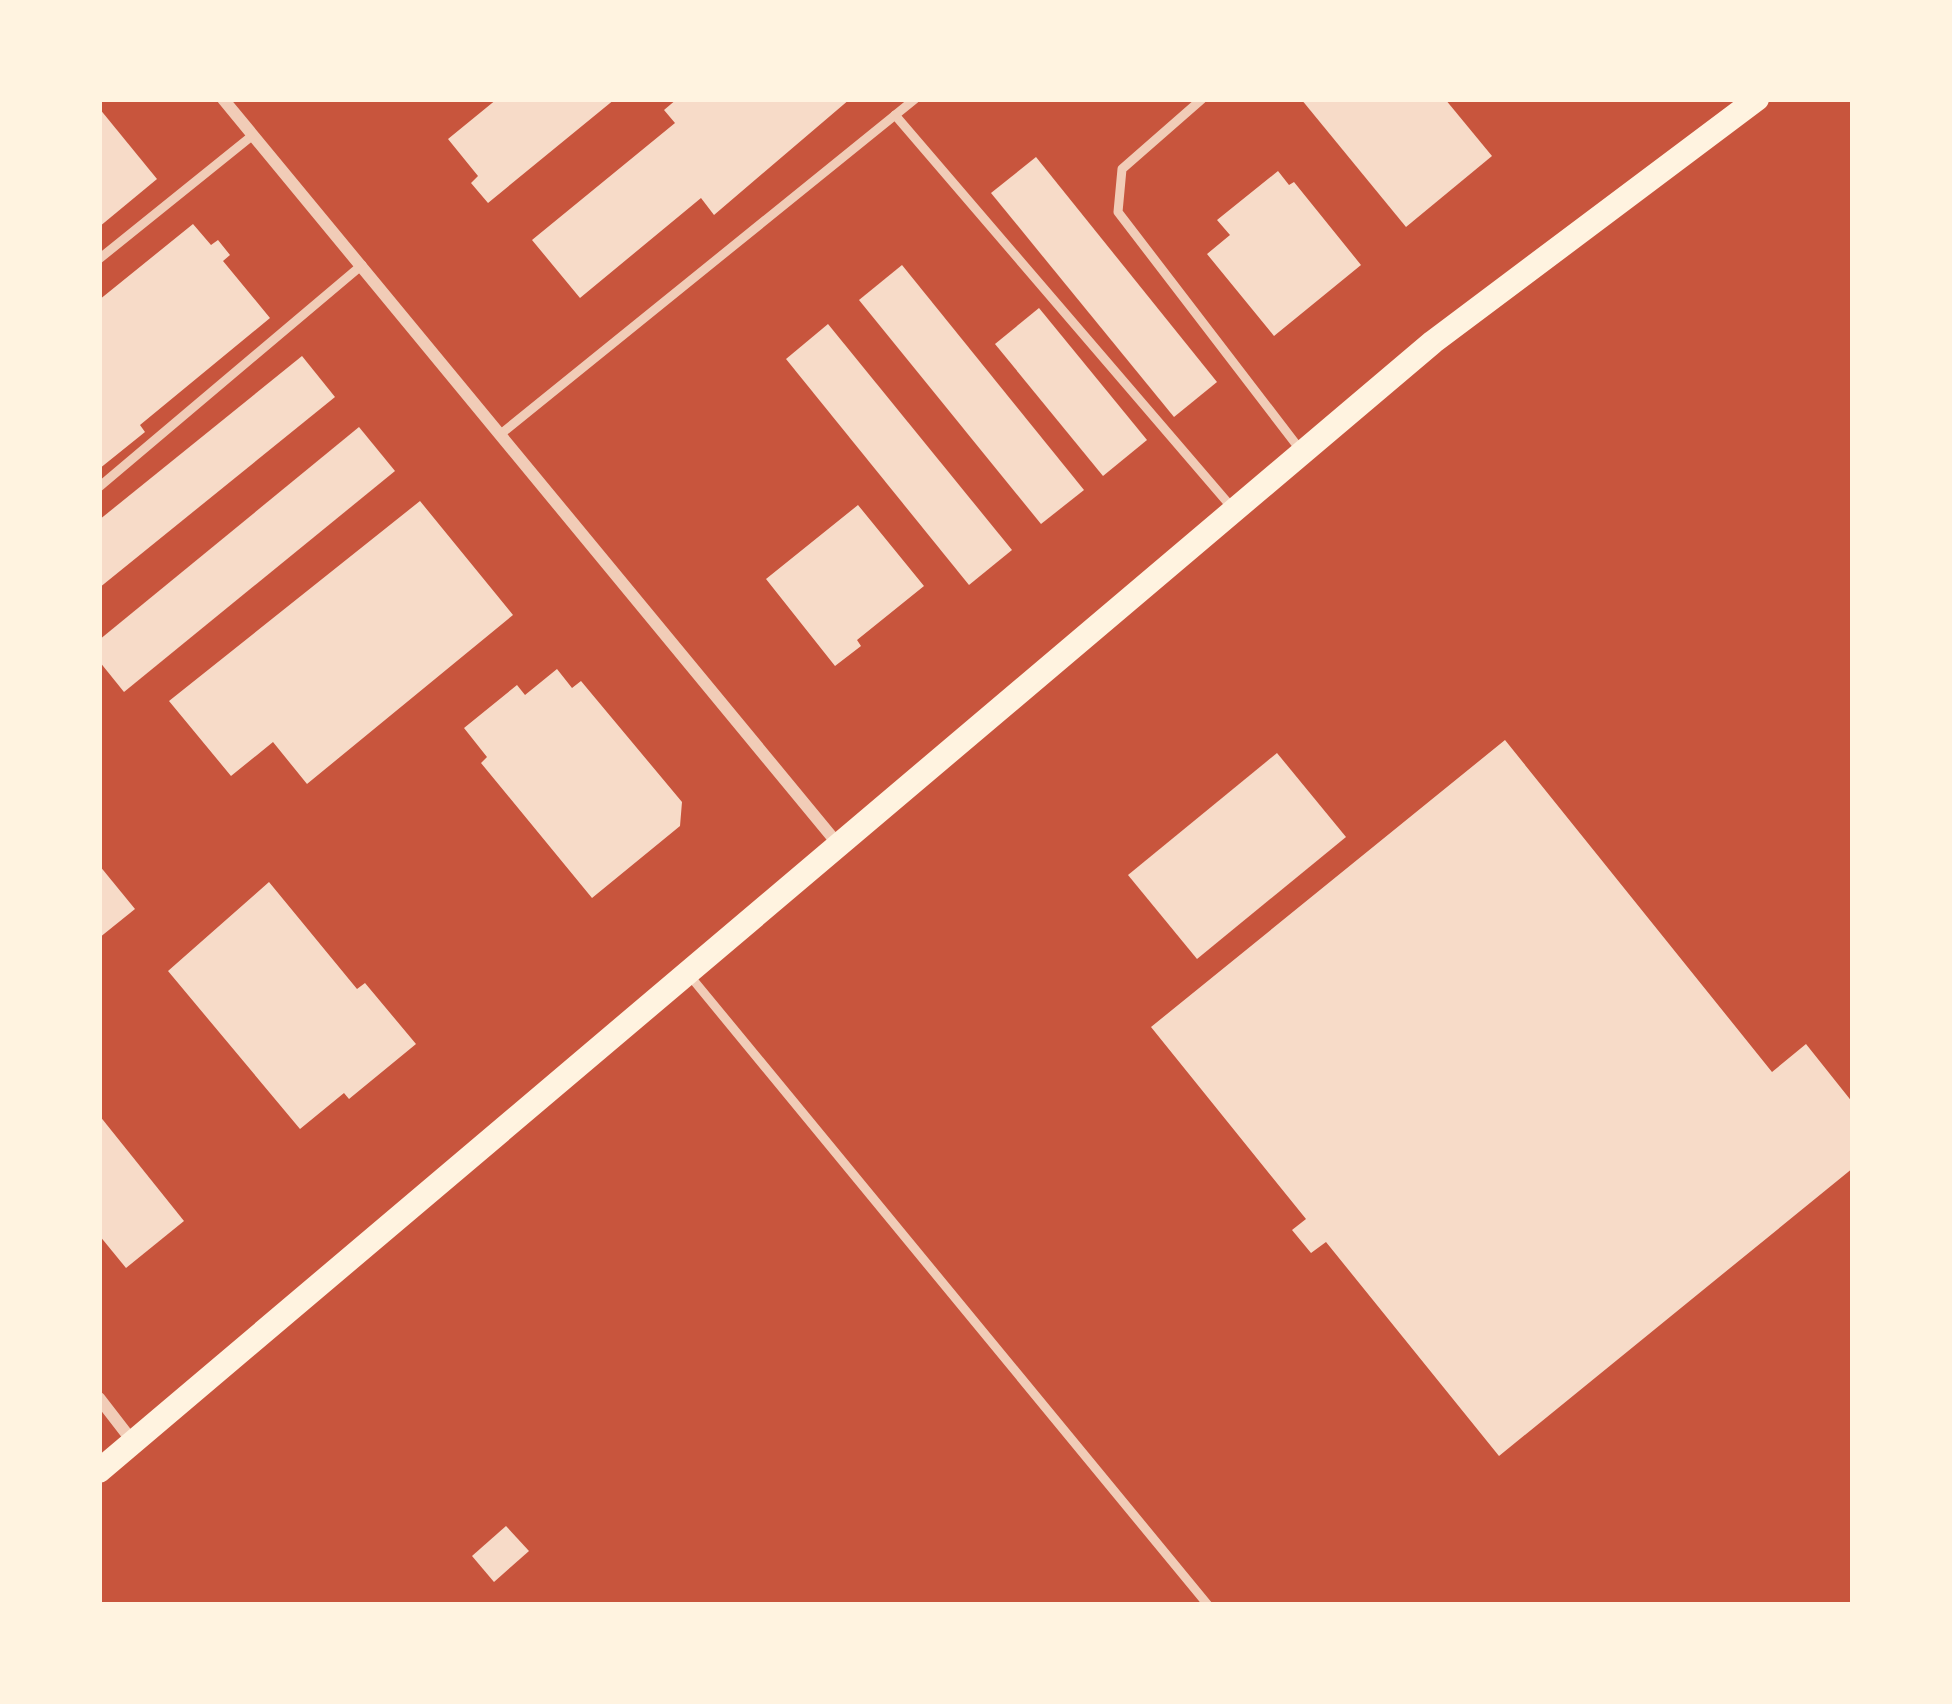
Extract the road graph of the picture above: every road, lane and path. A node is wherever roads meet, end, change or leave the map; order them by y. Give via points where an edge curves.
1 (223, 99) edge
2 (915, 99) edge
3 (1202, 99) edge
4 (1757, 99) edge
5 (895, 115) junction
6 (253, 135) junction
7 (99, 260) edge
8 (362, 265) junction
9 (502, 433) junction
10 (1302, 452) junction
11 (99, 487) edge
12 (1234, 510) junction
13 (837, 843) junction
14 (686, 972) junction
15 (99, 1398) edge
16 (134, 1443) junction
17 (99, 1471) edge
18 (1208, 1605) edge

1 - 6 street
2 - 5 lane
3 - 10 lane via 1122,170 1118,212
4 - 10 main road via 1433,342
5 - 9 lane
5 - 12 lane
6 - 7 lane
6 - 8 street
8 - 9 street
8 - 11 lane
9 - 13 street
10 - 12 main road
12 - 13 main road
13 - 14 main road
14 - 16 main road
14 - 18 lane
15 - 16 street
16 - 17 main road

